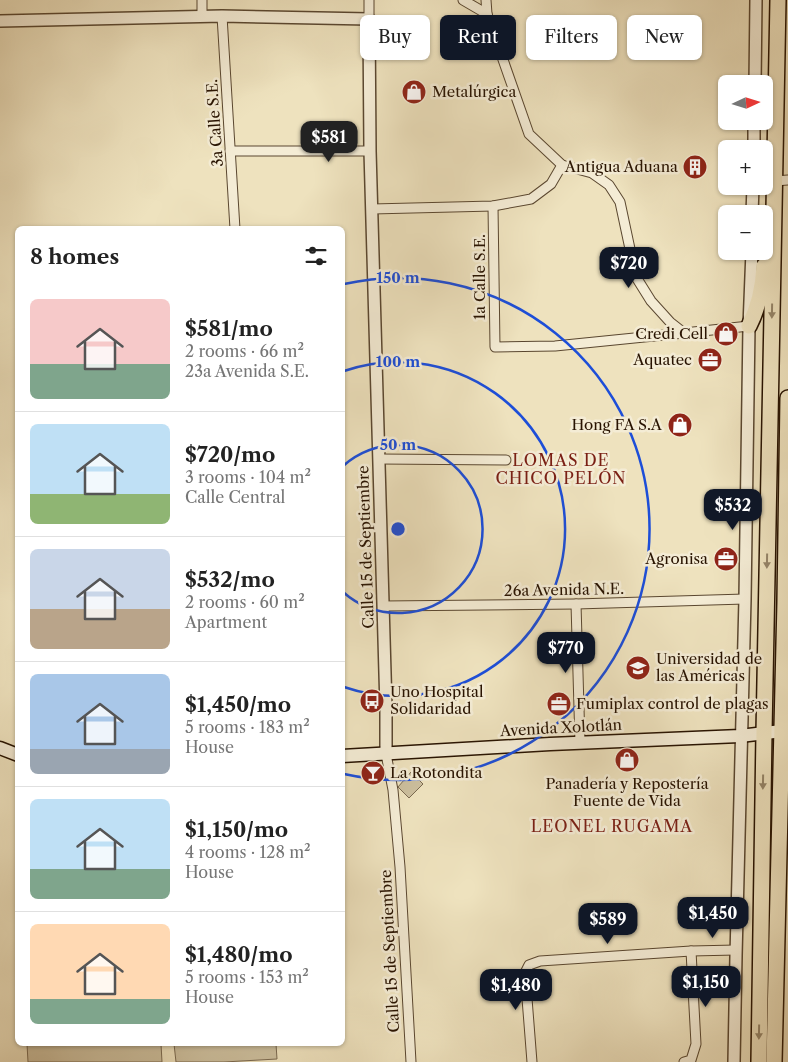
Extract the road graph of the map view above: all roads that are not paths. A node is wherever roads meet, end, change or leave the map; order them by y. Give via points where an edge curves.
1 (202, 0) edge
2 (369, 0) edge
3 (463, 0) edge
4 (486, 0) edge
5 (756, 0) edge
6 (778, 0) edge
7 (486, 14) junction
8 (369, 15) edge
9 (202, 16) junction
10 (222, 16) junction
11 (360, 19) edge
12 (0, 21) edge
13 (369, 60) edge
14 (755, 75) edge
15 (230, 151) junction
16 (370, 151) junction
17 (562, 165) junction
18 (781, 180) edge
19 (493, 206) junction
20 (372, 209) junction
21 (235, 226) edge
22 (752, 260) edge
23 (749, 326) junction
24 (684, 333) junction
25 (788, 398) edge
26 (787, 450) edge
27 (379, 459) junction
28 (506, 460) dead end
29 (745, 599) junction
30 (786, 602) edge
31 (576, 604) junction
32 (383, 606) junction
33 (785, 731) edge
34 (764, 733) junction
35 (742, 736) junction
36 (580, 743) junction
37 (0, 748) edge
38 (15, 754) edge
39 (386, 754) junction
40 (345, 756) edge
41 (783, 913) edge
42 (736, 950) junction
43 (691, 952) junction
44 (412, 1062) edge
45 (532, 1062) edge
46 (684, 1062) edge
47 (734, 1062) edge
48 (759, 1062) edge
49 (774, 1062) edge

1 - 9 street
2 - 8 street, Calle 15 de Septiembre
3 - 7 street
4 - 7 street
5 - 14 street
6 - 18 highway
7 - 17 street via 529,134
9 - 10 street
9 - 12 street
10 - 11 street
10 - 15 street, 3a Calle S.E.
13 - 16 street, Calle 15 de Septiembre
15 - 16 street
15 - 21 street, 3a Calle S.E.
16 - 20 street, Calle 15 de Septiembre
17 - 19 street via 550,184 531,199
17 - 24 street via 592,173 609,185 620,202 636,277 651,301
18 - 23 highway via 766,208 764,278 757,309
18 -> 34 highway
19 - 20 street
19 - 24 street, 1a Calle S.E. via 494,348 555,346
20 - 27 street, Calle 15 de Septiembre
22 - 23 street
23 - 24 street
23 - 29 street
25 - 26 highway
26 - 30 highway
27 - 28 street
27 - 32 street, Calle 15 de Septiembre
29 - 31 street, 26a Avenida N.E.
29 - 35 street
30 - 33 highway
31 - 32 street, 26a Avenida N.E.
31 - 36 street
32 - 39 street, Calle 15 de Septiembre
33 - 34 main road, Avenida Xolotlán
33 - 41 highway
34 - 35 main road, Avenida Xolotlán
34 -> 48 highway
35 - 36 main road, Avenida Xolotlán
35 - 42 street
36 - 39 main road, Avenida Xolotlán
37 - 38 main road
39 - 40 main road, Avenida Xolotlán
39 - 44 street, Calle 15 de Septiembre via 393,790 400,867
41 - 49 highway
42 - 43 street
42 - 47 street
43 - 45 street via 540,961 529,965 525,973
43 - 46 street via 696,1044 691,1060

